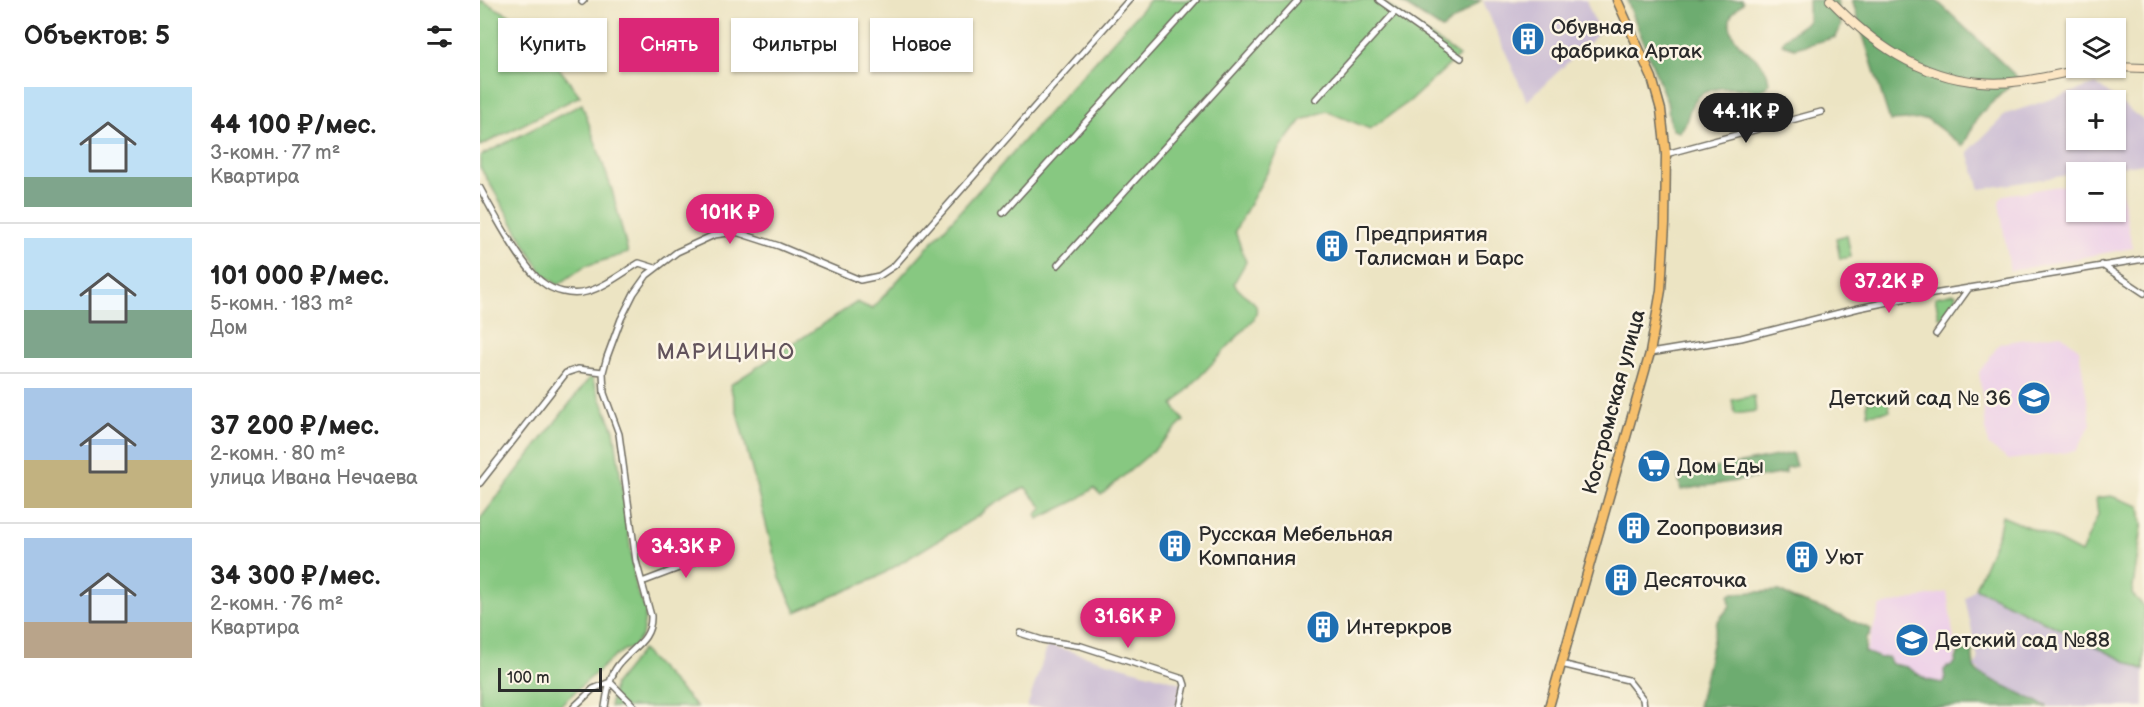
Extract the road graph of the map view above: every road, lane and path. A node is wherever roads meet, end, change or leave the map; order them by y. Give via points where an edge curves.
1 (1129, 0) edge
2 (1196, 0) edge
3 (1298, 0) edge
4 (1379, 0) edge
5 (1617, 0) edge
6 (1830, 0) edge
7 (1395, 12) junction
8 (1461, 58) dead end
9 (2126, 67) edge
10 (2144, 68) edge
11 (2066, 72) edge
12 (1316, 99) dead end
13 (1821, 112) dead end
14 (1666, 154) junction
15 (480, 189) edge
16 (1003, 213) dead end
17 (2144, 259) edge
18 (1058, 265) dead end
19 (2102, 265) junction
20 (655, 268) junction
21 (1970, 288) junction
22 (2144, 293) edge
23 (1936, 334) dead end
24 (1650, 353) junction
25 (603, 372) junction
26 (480, 483) edge
27 (722, 552) dead end
28 (642, 582) junction
29 (1020, 633) dead end
30 (1561, 664) junction
31 (610, 682) junction
32 (573, 707) edge
33 (605, 707) edge
34 (635, 707) edge
35 (1180, 707) edge
36 (1549, 707) edge
37 (1644, 707) edge

1 - 20 street via 894,266 879,276 865,280 852,277 736,232 693,243
2 - 16 street
3 - 18 street
4 - 7 street
5 - 14 main road, Костромская улица via 1652,78 1661,110
6 - 11 main road via 1891,53 1932,73 1981,83
7 - 8 street
7 - 12 street
9 - 10 main road
13 - 14 street
14 - 24 main road, Костромская улица via 1661,291
15 - 20 street via 533,274 548,286 576,294 604,284 639,263
17 - 19 street
19 - 21 street
19 - 22 street
20 - 25 street via 627,306
21 - 23 street
21 - 24 street via 1859,308 1741,338
24 - 30 main road, Костромская улица
25 - 26 street via 578,369 566,373
25 - 28 street via 604,393 619,434
27 - 28 street
28 - 31 street via 651,616 649,632 616,667
29 - 35 street via 1081,646 1184,679
30 - 36 main road, Костромская улица
30 - 37 street via 1628,680 1643,699
31 - 32 street via 592,689
31 - 33 street
31 - 34 street

